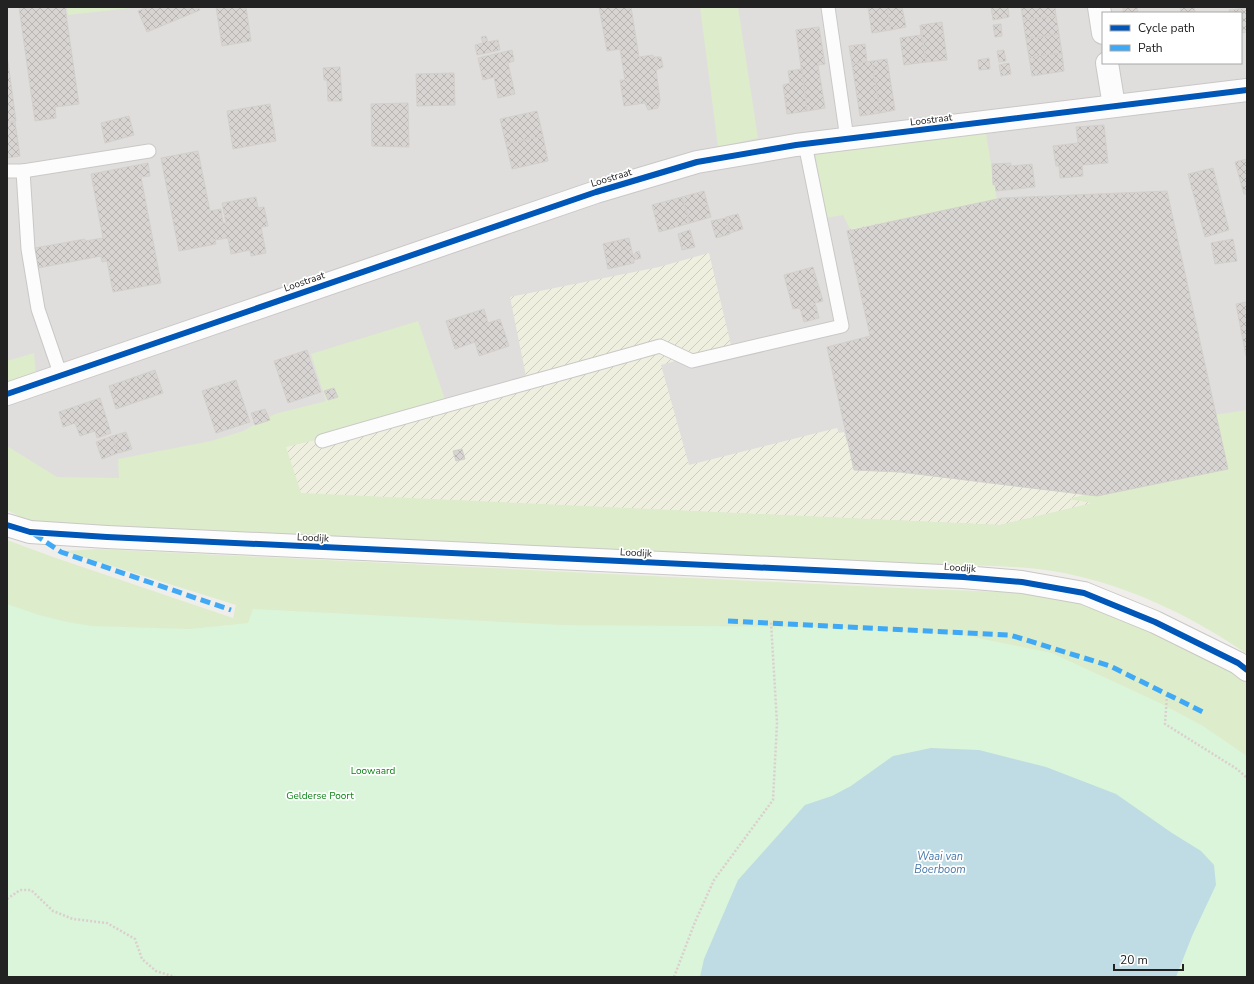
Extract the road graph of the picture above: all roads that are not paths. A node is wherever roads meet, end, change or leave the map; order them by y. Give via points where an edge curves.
1 (828, 7) edge
2 (1099, 7) edge
3 (1102, 26) edge
4 (1107, 64) edge
5 (1247, 90) edge
6 (1114, 106) junction
7 (847, 139) junction
8 (805, 144) junction
9 (149, 151) dead end
10 (7, 171) edge
11 (23, 171) junction
12 (61, 376) junction
13 (7, 394) edge
14 (322, 441) dead end
15 (8, 525) edge
16 (1247, 670) edge

1 - 7 lane
2 - 3 street
4 - 6 street
5 - 6 street, Loostraat
6 - 7 street, Loostraat
7 - 8 street, Loostraat
8 - 12 street, Loostraat via 697,162 596,192
8 - 14 lane via 842,326 692,361 660,346
9 - 11 lane
10 - 11 lane
11 - 12 lane via 28,249 38,309
12 - 13 street, Loostraat
15 - 16 street, Loodijk via 30,532 108,537 1022,582 1084,593 1155,622 1238,663

